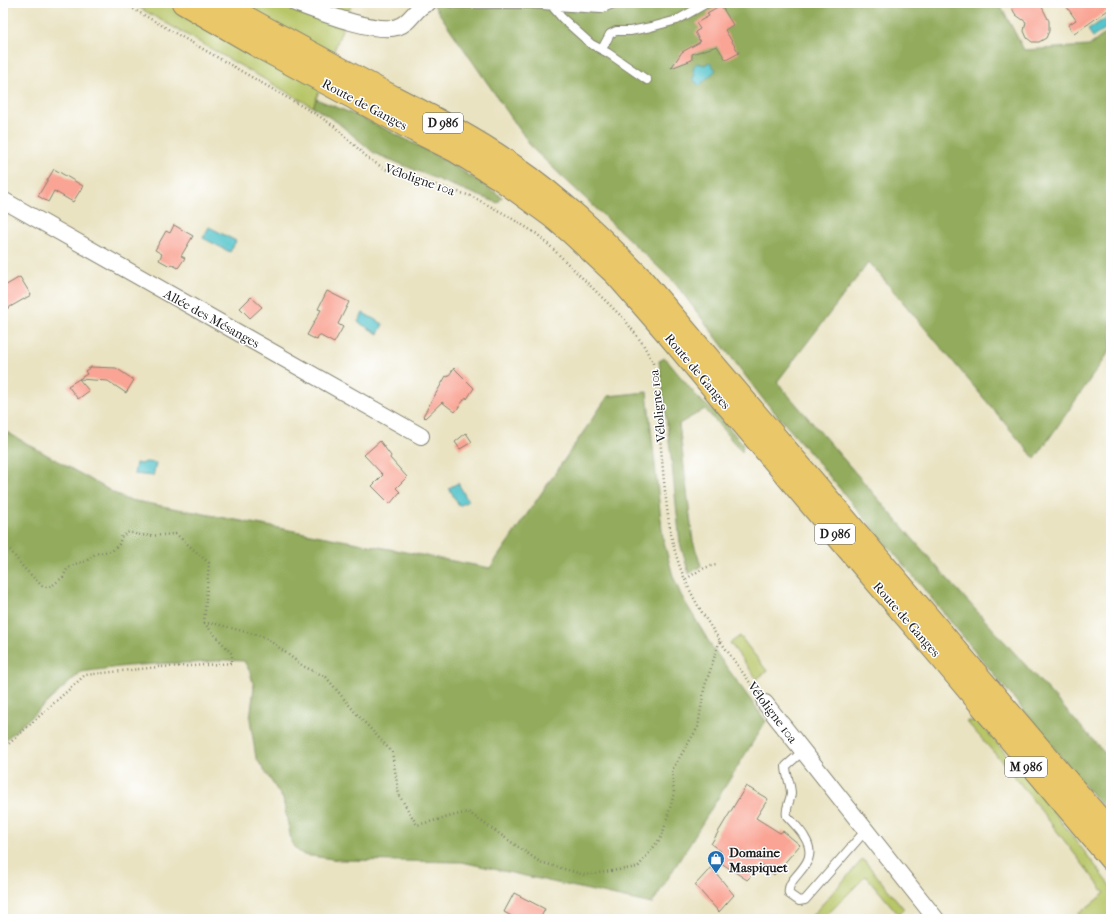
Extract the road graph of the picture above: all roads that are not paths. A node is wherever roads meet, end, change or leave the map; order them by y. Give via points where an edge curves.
1 (183, 3) edge
2 (221, 3) edge
3 (295, 3) edge
4 (428, 3) edge
5 (450, 3) edge
6 (616, 3) edge
7 (707, 3) edge
8 (551, 5) junction
9 (602, 49) junction
10 (647, 80) dead end
11 (3, 200) edge
12 (421, 436) dead end
13 (942, 659) junction
14 (765, 703) road end
15 (803, 751) junction
16 (866, 830) junction
17 (1111, 832) edge
18 (1111, 860) edge
19 (1111, 876) edge
20 (936, 919) edge

1 - 13 main road, Route de Ganges / D 986 via 500,178 570,232 621,280
2 - 17 main road, Route de Ganges / D 986 via 472,139 515,166 573,211 645,284
3 - 4 street via 361,25 384,28 395,28 404,24 421,6
5 - 8 lane
6 - 8 lane via 601,9
7 - 9 lane via 677,20 630,31 616,31 610,34
8 - 9 lane via 591,44
9 - 10 lane
11 - 12 street, Allée des Mésanges
13 - 18 main road, Route de Ganges / D 986
13 - 19 main road, M 986
14 - 15 street, Véloligne 10a
15 - 16 street, Véloligne 10a
15 - 16 lane via 786,766 791,794 786,811 787,816 805,838 810,853 804,868 791,884 790,894 800,901 805,900
16 - 20 street, Véloligne 10a

